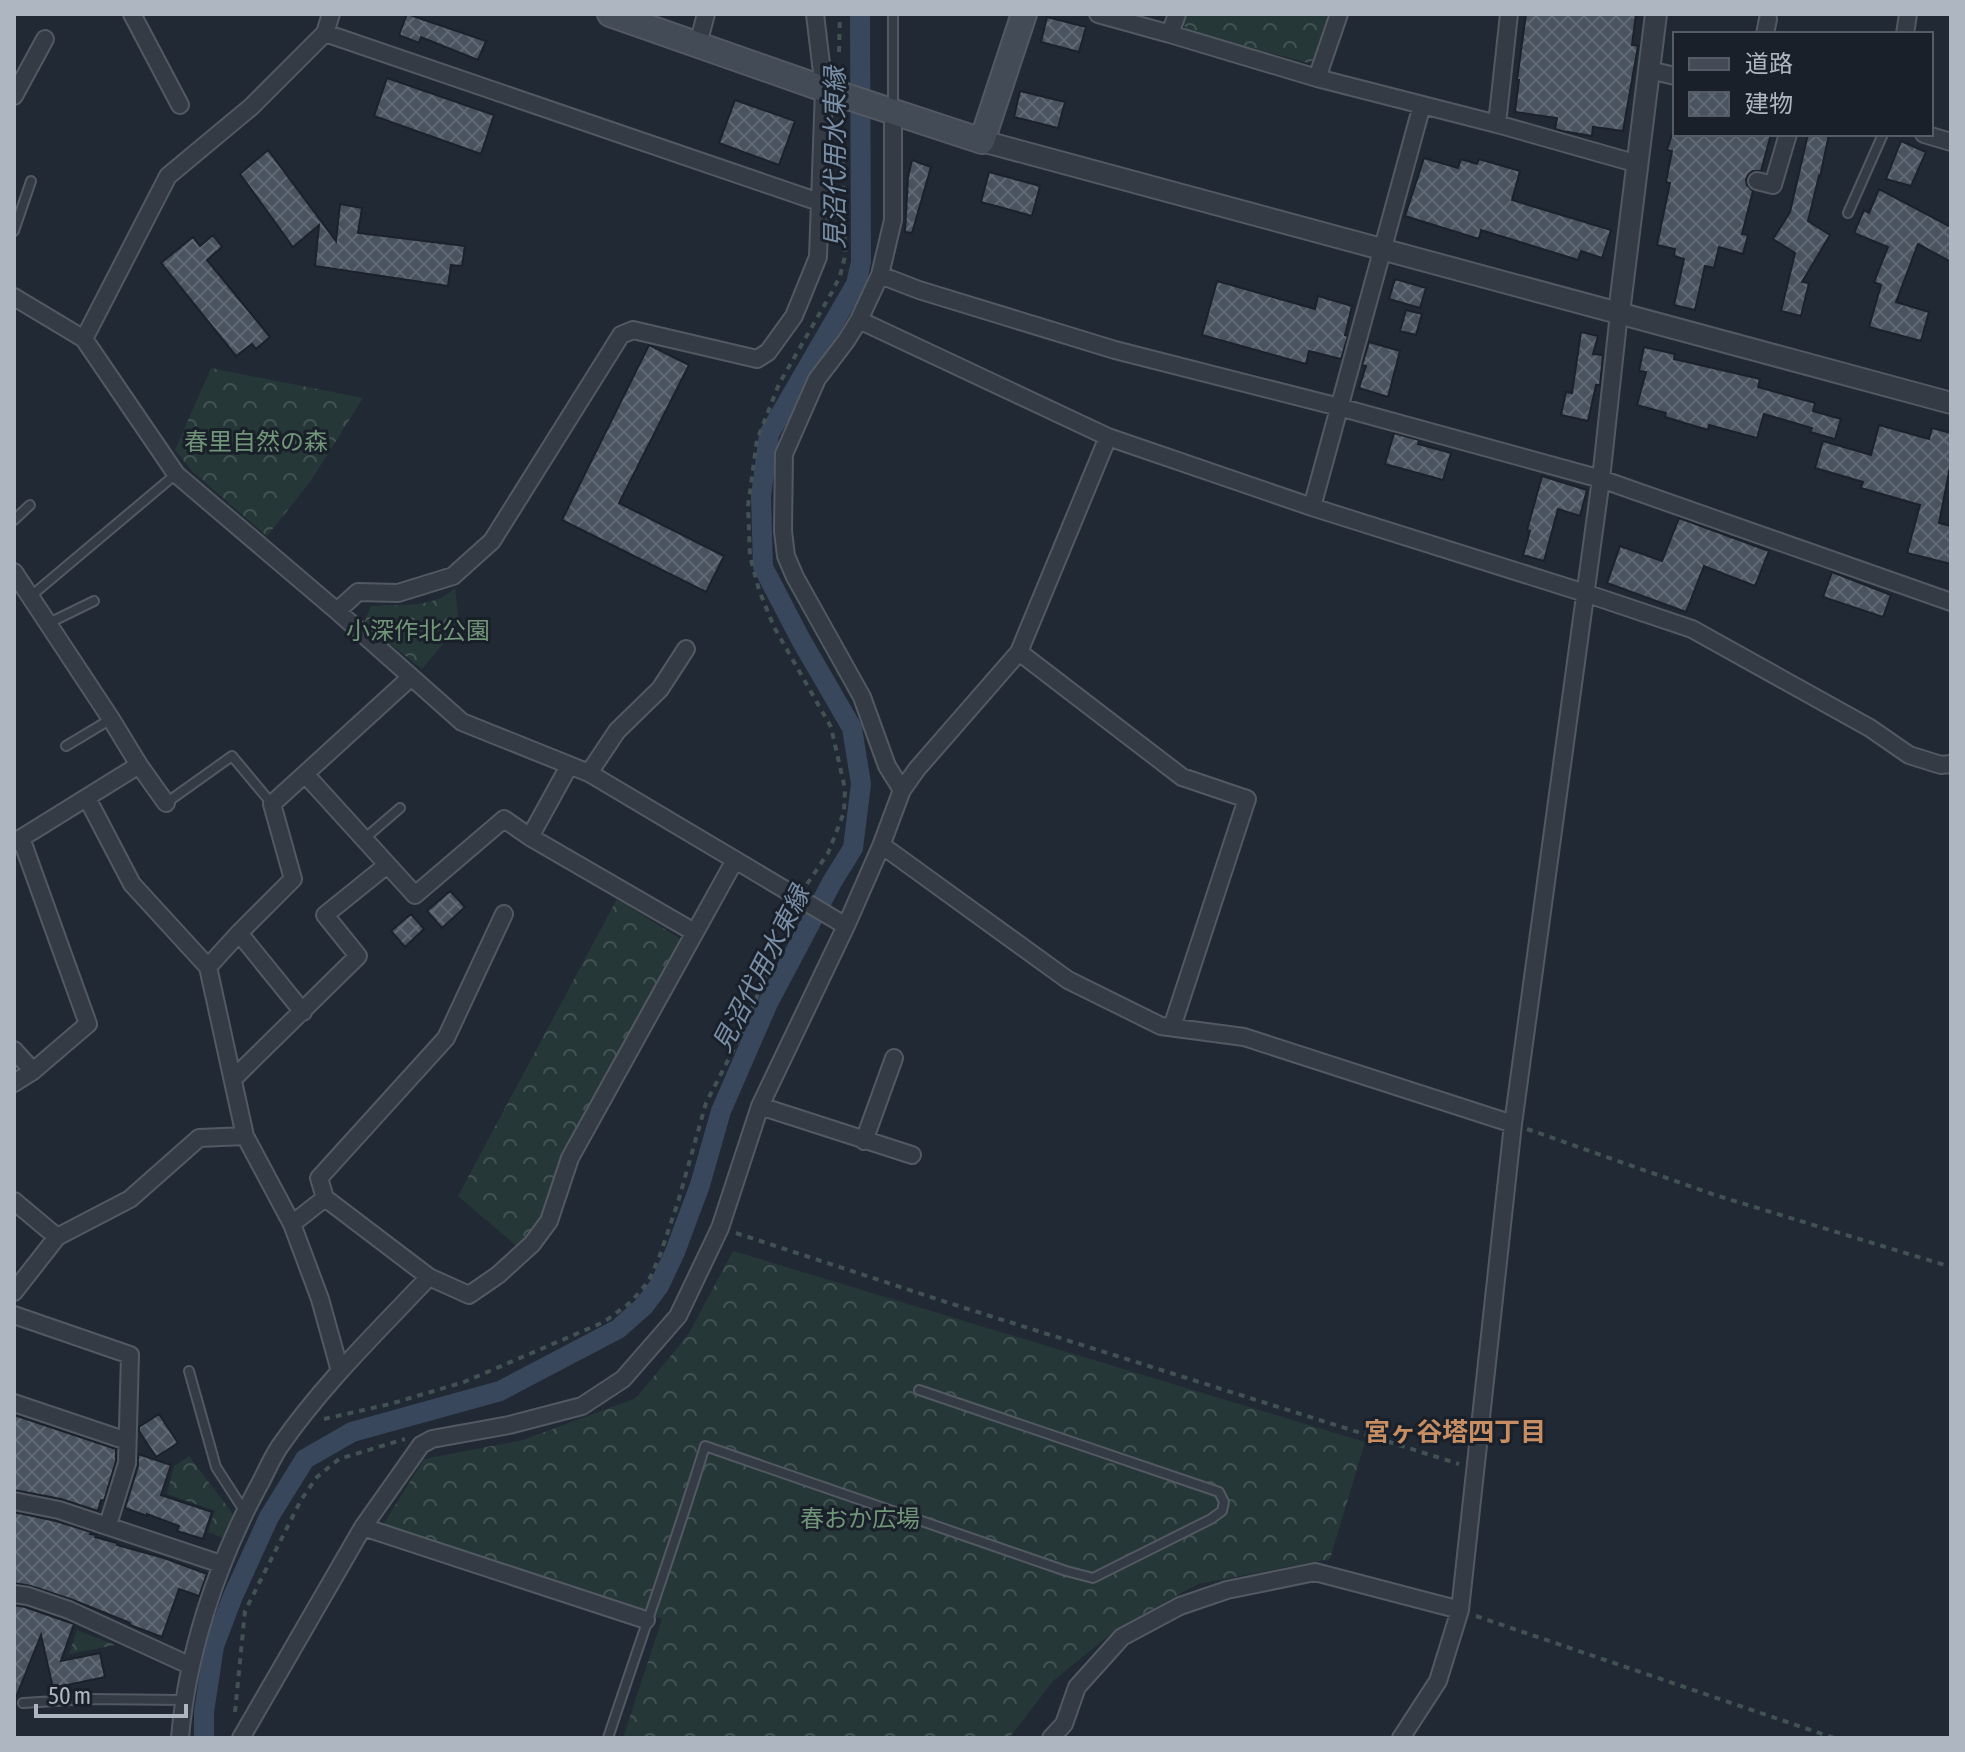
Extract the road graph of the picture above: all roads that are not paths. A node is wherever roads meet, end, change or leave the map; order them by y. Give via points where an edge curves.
1 (132, 14) edge
2 (331, 14) edge
3 (610, 14) edge
4 (706, 14) edge
5 (815, 14) edge
6 (893, 14) edge
7 (1024, 14) edge
8 (1098, 14) edge
9 (1177, 14) edge
10 (1339, 14) edge
11 (1509, 14) edge
12 (1656, 14) edge
13 (325, 33) junction
14 (1170, 34) junction
15 (45, 39) dead end
16 (698, 44) junction
17 (1649, 70) junction
18 (1673, 76) edge
19 (1317, 78) junction
20 (824, 89) junction
21 (14, 96) edge
22 (180, 105) dead end
23 (1422, 105) junction
24 (887, 109) junction
25 (1497, 124) junction
26 (1787, 136) edge
27 (1882, 136) edge
28 (1931, 136) edge
29 (982, 141) junction
30 (1951, 142) edge
31 (1638, 164) junction
32 (31, 181) dead end
33 (1757, 181) dead end
34 (819, 202) junction
35 (1848, 213) dead end
36 (14, 231) edge
37 (1382, 249) junction
38 (880, 275) junction
39 (14, 297) edge
40 (1619, 313) junction
41 (859, 320) junction
42 (84, 339) junction
43 (1951, 403) edge
44 (1339, 407) junction
45 (1108, 437) junction
46 (176, 474) junction
47 (1601, 479) junction
48 (30, 505) dead end
49 (1312, 507) junction
50 (14, 520) edge
51 (16, 579) edge
52 (1585, 593) junction
53 (31, 596) junction
54 (94, 601) dead end
55 (1951, 602) edge
56 (337, 611) junction
57 (49, 623) junction
58 (686, 649) dead end
59 (1019, 652) junction
60 (410, 678) junction
61 (111, 719) junction
62 (66, 746) dead end
63 (1951, 764) edge
64 (139, 765) junction
65 (569, 766) junction
66 (589, 773) junction
67 (305, 774) junction
68 (902, 790) junction
69 (87, 798) junction
70 (166, 803) joint
71 (272, 804) junction
72 (400, 808) dead end
73 (530, 837) junction
74 (364, 839) junction
75 (18, 840) edge
76 (881, 846) junction
77 (735, 860) junction
78 (387, 865) junction
79 (504, 914) dead end
80 (840, 923) junction
81 (694, 932) junction
82 (239, 933) junction
83 (208, 967) junction
84 (303, 1012) junction
85 (1172, 1027) junction
86 (14, 1050) edge
87 (894, 1058) dead end
88 (33, 1071) junction
89 (233, 1079) junction
90 (14, 1083) edge
91 (760, 1106) junction
92 (1513, 1124) junction
93 (245, 1136) junction
94 (864, 1141) junction
95 (912, 1155) dead end
96 (325, 1198) junction
97 (14, 1201) edge
98 (292, 1224) junction
99 (57, 1237) junction
100 (429, 1277) junction
101 (14, 1292) edge
102 (14, 1315) edge
103 (189, 1371) dead end
104 (340, 1371) junction
105 (919, 1390) dead end
106 (14, 1403) edge
107 (127, 1441) junction
108 (14, 1501) edge
109 (245, 1512) junction
110 (108, 1525) junction
111 (363, 1527) junction
112 (221, 1564) junction
113 (14, 1594) edge
114 (1460, 1610) junction
115 (646, 1620) junction
116 (191, 1666) junction
117 (183, 1700) junction
118 (23, 1703) dead end
119 (237, 1730) edge
120 (180, 1738) edge
121 (608, 1738) edge
122 (1051, 1738) edge
123 (1401, 1738) edge

1 - 22 street
2 - 13 street
3 - 16 main road
4 - 16 street
5 - 20 street
6 - 24 lane
7 - 29 main road
8 - 14 street
9 - 14 street
10 - 19 street
11 - 25 street
12 - 17 street
13 - 34 street
13 - 42 street via 251,107 168,176
14 - 19 street
15 - 21 street
16 - 20 main road
17 - 18 street
17 - 31 street
19 - 23 street
20 - 24 main road
20 - 34 street
23 - 25 street
23 - 37 street
24 - 29 main road
24 - 38 street via 893,220
25 - 31 street
26 - 33 street via 1773,185
27 - 35 lane
28 - 30 street
29 - 37 street
31 - 40 street
32 - 36 lane
34 - 56 street via 818,257 794,316 768,352 757,359 633,330 621,335 492,541 453,576 398,593 358,592
37 - 40 street
37 - 44 street
38 - 41 street
38 - 44 street via 1115,350
39 - 42 street
40 - 43 street
40 - 47 street
41 - 45 street
41 - 68 street via 817,379 784,454 783,531 795,577 862,697 887,766
42 - 46 street
44 - 47 street
44 - 49 street
45 - 49 street
45 - 59 street
46 - 53 lane
46 - 56 street
47 - 52 street
47 - 55 street
48 - 50 lane
49 - 52 street
51 - 53 street
52 - 63 street via 1692,629 1909,755
52 - 92 street
53 - 57 street
54 - 57 lane
56 - 60 street
57 - 61 street
58 - 66 street via 660,689 617,731
59 - 68 street
59 - 85 street via 1182,777 1247,799
60 - 65 street via 462,722
60 - 67 street
61 - 62 lane
61 - 64 street
64 - 69 street
64 - 70 street
65 - 66 street
65 - 73 street
66 - 77 street
67 - 71 street
67 - 74 street
68 - 76 street
69 - 75 street
69 - 83 street via 132,884
70 - 71 lane via 232,756
71 - 82 street via 293,879
72 - 74 lane
73 - 78 street via 504,819 415,895
73 - 81 street
74 - 78 street
75 - 88 street via 88,1024
76 - 80 street
76 - 85 street via 1068,980
77 - 80 street
77 - 81 street
78 - 84 street via 325,915 358,956
79 - 96 street via 446,1038 319,1178
80 - 91 street
81 - 100 street via 570,1158 549,1221 532,1244 469,1295
82 - 83 street
82 - 84 street
83 - 89 street
84 - 89 street
85 - 92 street via 1244,1037
86 - 88 street
87 - 94 street
88 - 90 street
89 - 93 street
91 - 94 street
91 - 111 street via 720,1228 678,1316 623,1379 582,1406 421,1445
92 - 114 street
93 - 98 street
93 - 99 street via 199,1138 130,1199
94 - 95 street
96 - 98 street
96 - 100 street
97 - 99 street
98 - 104 street
99 - 101 street
100 - 104 street
102 - 107 street via 130,1355
103 - 109 lane via 216,1467
104 - 109 street via 279,1448
105 - 115 lane via 1219,1492 1222,1511 1093,1578 705,1446
106 - 107 street
107 - 110 street via 127,1463
108 - 110 street
109 - 112 street
110 - 112 street
111 - 115 street
111 - 119 street
112 - 116 street
113 - 116 street via 69,1610
114 - 122 street via 1315,1572 1227,1590 1180,1606 1122,1637 1077,1687 1064,1724
114 - 123 street via 1438,1681
115 - 121 lane
116 - 117 street
117 - 118 lane
117 - 120 street

